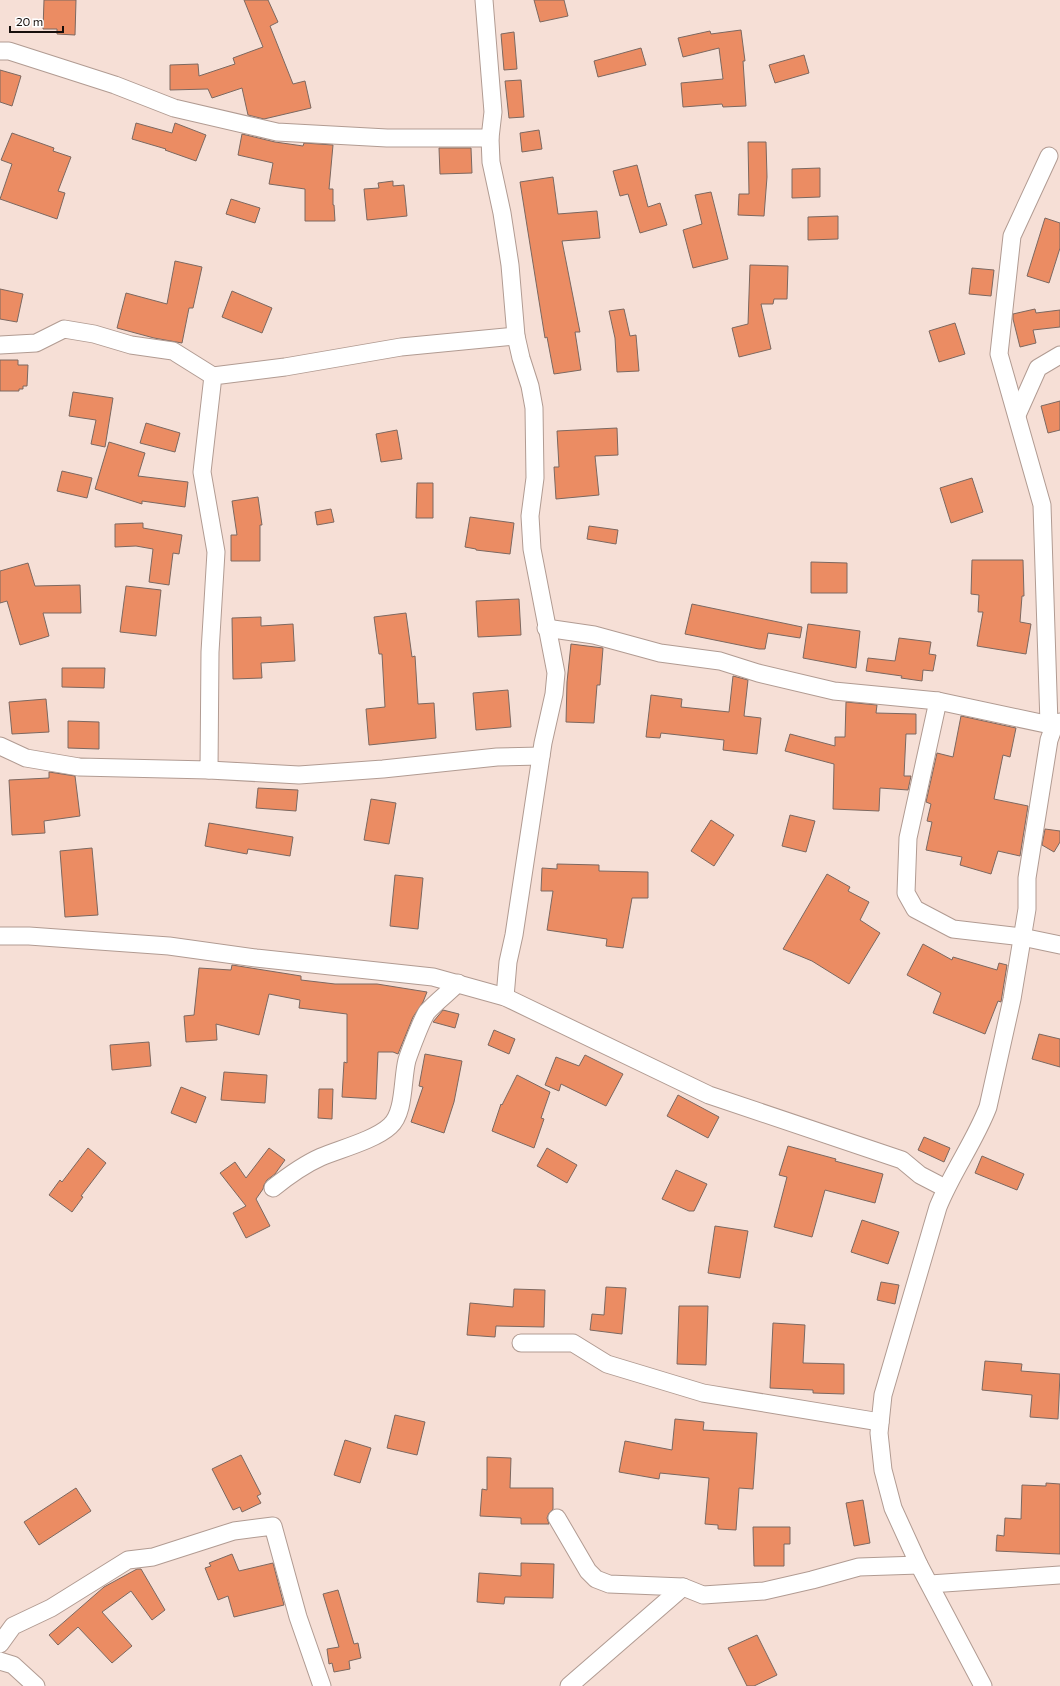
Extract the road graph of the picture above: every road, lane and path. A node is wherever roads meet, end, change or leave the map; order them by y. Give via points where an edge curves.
1 (484, 0) edge
2 (0, 50) edge
3 (490, 138) junction
4 (1049, 156) dead end
5 (516, 336) junction
6 (0, 345) edge
7 (1060, 355) edge
8 (213, 376) junction
9 (1017, 415) junction
10 (546, 628) junction
11 (938, 701) junction
12 (1055, 724) edge
13 (0, 746) edge
14 (541, 756) junction
15 (209, 770) junction
16 (0, 936) edge
17 (1022, 937) junction
18 (1060, 945) edge
19 (458, 984) junction
20 (505, 998) junction
21 (273, 1188) dead end
22 (945, 1188) junction
23 (521, 1343) dead end
24 (880, 1422) junction
25 (557, 1518) dead end
26 (920, 1565) junction
27 (1060, 1575) edge
28 (930, 1584) junction
29 (683, 1587) junction
30 (0, 1644) edge
31 (0, 1661) edge
32 (36, 1686) edge
33 (322, 1686) edge
34 (570, 1686) edge
35 (983, 1686) edge

1 - 3 street via 494,112
2 - 3 street via 115,85 174,108 277,132 387,138
3 - 5 street via 494,181 510,265
4 - 9 street via 1012,236 999,354
5 - 8 street via 401,347
5 - 10 street via 534,408 535,478 530,516 532,549
6 - 8 street via 36,343 64,329 94,334 131,345 173,351
7 - 9 street via 1038,368
8 - 15 street via 202,472 216,552 210,652
9 - 12 street via 1042,505
10 - 11 street via 594,635 660,654 720,661 758,673 834,690
10 - 14 street via 556,673
11 - 12 street
11 - 17 street via 908,838 906,893 915,909 953,929
12 - 17 street via 1049,740 1028,878 1027,909
13 - 15 street via 26,758 79,767
14 - 15 street via 498,757 299,775
14 - 20 street via 508,962
16 - 19 street via 169,946 433,977
17 - 18 street
17 - 22 street via 1012,999 988,1107
19 - 20 street
19 - 21 street via 427,1013 408,1058 403,1078 402,1099 398,1114 390,1126 372,1137 295,1170
20 - 22 street via 709,1095 902,1160 920,1175
22 - 24 street via 883,1395
23 - 24 street via 573,1343 607,1364 703,1393
24 - 26 street via 883,1470 893,1508
25 - 29 street via 596,1580 609,1584
26 - 28 street
26 - 29 street via 859,1567 764,1591 703,1595
27 - 28 street
28 - 35 street
29 - 34 street
30 - 33 street via 13,1626 50,1608 128,1560 153,1558 234,1531 273,1526 298,1617
31 - 32 street via 13,1665

